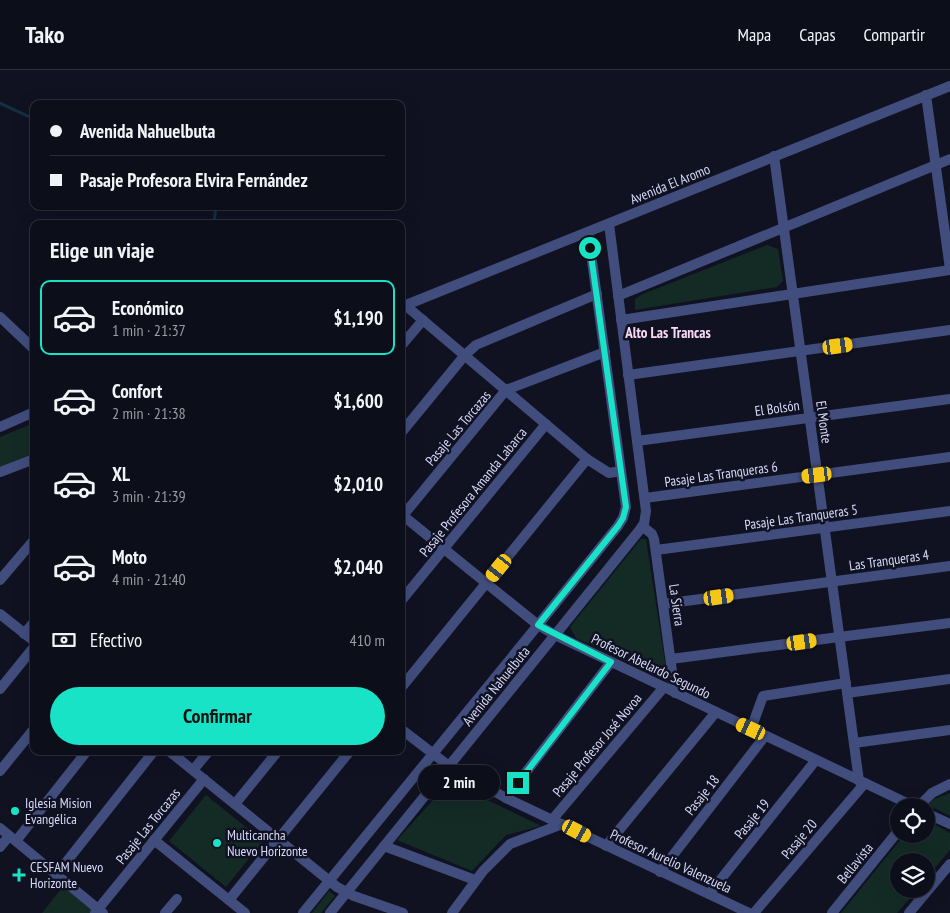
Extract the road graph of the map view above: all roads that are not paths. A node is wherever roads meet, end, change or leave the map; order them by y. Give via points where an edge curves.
1 (950, 86) edge
2 (926, 95) junction
3 (774, 156) junction
4 (950, 159) edge
5 (936, 165) junction
6 (946, 211) edge
7 (608, 224) junction
8 (784, 227) junction
9 (588, 232) junction
10 (950, 270) edge
11 (597, 294) junction
12 (793, 294) junction
13 (618, 296) junction
14 (405, 305) edge
15 (405, 307) edge
16 (0, 317) edge
17 (423, 320) junction
18 (621, 320) junction
19 (950, 330) edge
20 (405, 341) edge
21 (30, 345) edge
22 (801, 351) junction
23 (605, 352) junction
24 (465, 355) junction
25 (628, 375) junction
26 (506, 390) junction
27 (950, 399) edge
28 (30, 415) edge
29 (810, 418) junction
30 (546, 424) junction
31 (0, 427) edge
32 (405, 428) edge
33 (637, 441) junction
34 (950, 457) edge
35 (588, 459) junction
36 (30, 461) edge
37 (621, 471) junction
38 (0, 472) edge
39 (817, 475) junction
40 (645, 498) junction
41 (405, 511) edge
42 (950, 511) edge
43 (405, 517) edge
44 (642, 526) junction
45 (824, 527) junction
46 (30, 545) edge
47 (444, 549) junction
48 (656, 550) junction
49 (950, 566) edge
50 (0, 580) edge
51 (832, 582) junction
52 (487, 583) junction
53 (405, 596) edge
54 (663, 604) junction
55 (0, 614) edge
56 (950, 623) edge
57 (538, 625) junction
58 (30, 627) edge
59 (24, 634) junction
60 (555, 635) junction
61 (839, 637) junction
62 (30, 638) edge
63 (30, 652) edge
64 (671, 659) junction
65 (611, 662) junction
66 (950, 679) edge
67 (405, 683) edge
68 (664, 687) junction
69 (846, 688) junction
70 (0, 689) edge
71 (676, 693) junction
72 (716, 712) junction
73 (751, 729) junction
74 (950, 730) edge
75 (405, 732) edge
76 (30, 734) edge
77 (765, 736) junction
78 (854, 743) junction
79 (432, 754) junction
80 (84, 755) edge
81 (151, 755) edge
82 (174, 755) edge
83 (205, 755) edge
84 (275, 755) edge
85 (347, 755) edge
86 (816, 760) junction
87 (449, 766) junction
88 (193, 770) junction
89 (0, 771) edge
90 (204, 779) junction
91 (862, 782) junction
92 (950, 784) edge
93 (506, 798) junction
94 (896, 798) edge
95 (926, 798) edge
96 (235, 804) junction
97 (935, 817) edge
98 (557, 822) junction
99 (950, 824) edge
100 (0, 828) edge
101 (12, 838) junction
102 (154, 840) junction
103 (278, 840) junction
104 (890, 841) edge
105 (384, 846) junction
106 (606, 846) junction
107 (0, 847) edge
108 (950, 864) edge
109 (660, 872) junction
110 (56, 874) junction
111 (475, 880) junction
112 (330, 881) junction
113 (346, 893) junction
114 (709, 894) junction
115 (176, 899) dead end
116 (229, 900) junction
117 (99, 912) edge
118 (165, 913) edge
119 (245, 913) edge
120 (304, 913) edge
121 (330, 913) edge
122 (403, 913) edge
123 (452, 913) edge
124 (749, 913) edge
125 (754, 913) edge
126 (832, 913) edge
127 (909, 913) edge

1 - 2 street, Avenida El Aromo
2 - 3 street, Avenida El Aromo
2 - 5 street
3 - 7 street, Avenida El Aromo
3 - 8 street, El Monte
4 - 5 street
5 - 6 street
5 - 8 street
6 - 10 street
7 - 9 street, Avenida El Aromo
7 - 13 street
8 - 12 street, El Monte
8 - 13 street
9 - 11 street, Avenida Nahuelbuta
9 - 14 street, Avenida El Aromo
10 - 12 street
11 - 23 street, Avenida Nahuelbuta
11 - 24 street via 476,345
12 - 18 street
12 - 22 street, El Monte
13 - 18 street
15 - 17 street
16 - 21 street
17 - 20 street
17 - 24 street
18 - 25 street
19 - 22 street
22 - 25 street
22 - 29 street, El Monte
23 - 26 street, Pasaje Las Torcazas
23 - 37 street, Avenida Nahuelbuta
24 - 26 street
24 - 32 street
25 - 33 street
26 - 30 street
26 - 41 street, Pasaje Las Torcazas
27 - 29 street, El Bolsón
28 - 31 street
29 - 33 street, El Bolsón
29 - 39 street, El Monte
30 - 35 street
30 - 47 street, Pasaje Profesora Amanda Labarca
33 - 40 street
34 - 39 street, Pasaje Las Tranqueras 6
35 - 37 street via 610,472
35 - 52 street
36 - 38 street
37 - 57 street, Avenida Nahuelbuta via 626,507 623,518
39 - 40 street, Pasaje Las Tranqueras 6
39 - 45 street, El Monte
40 - 44 street
42 - 45 street, Pasaje Las Tranqueras 5
43 - 47 street, Profesor Abelardo Segundo
44 - 48 street, La Sierra via 652,534
44 - 60 street, Avenida Nahuelbuta
45 - 48 street, Pasaje Las Tranqueras 5
45 - 51 street, El Monte
46 - 50 street
47 - 52 street, Profesor Abelardo Segundo
47 - 53 street, Pasaje Profesora Amanda Labarca
48 - 54 street, La Sierra
49 - 51 street, Las Tranqueras 4
51 - 54 street, Las Tranqueras 4
51 - 61 street, El Monte
52 - 57 street, Profesor Abelardo Segundo
52 - 67 street
54 - 64 street, La Sierra
55 - 59 street
56 - 61 street
57 - 60 street, Profesor Abelardo Segundo
57 - 79 street, Avenida Nahuelbuta
58 - 59 street
59 - 62 street
60 - 65 street, Profesor Abelardo Segundo
60 - 87 street, Avenida Nahuelbuta
61 - 64 street
61 - 69 street, El Monte
63 - 70 street
64 - 71 street, La Sierra
65 - 68 street, Profesor Abelardo Segundo
65 - 93 street
66 - 69 street
68 - 71 street, Profesor Abelardo Segundo
68 - 98 street, Pasaje Profesor José Novoa
69 - 73 street via 763,696
69 - 78 street, El Monte
71 - 72 street, Profesor Abelardo Segundo
72 - 73 street, Profesor Abelardo Segundo
72 - 106 street
73 - 77 street, Profesor Abelardo Segundo
74 - 78 street
75 - 79 street, Profesor Aurelio Valenzuela
76 - 89 street
77 - 86 street, Profesor Abelardo Segundo
77 - 109 street, Pasaje 18
78 - 91 street, El Monte
79 - 87 street, Profesor Aurelio Valenzuela
79 - 112 street, Avenida Nahuelbuta
80 - 101 street
81 - 110 street
82 - 88 street
83 - 88 street
84 - 96 street
85 - 103 street
86 - 91 street, Profesor Abelardo Segundo
86 - 114 street, Pasaje 19
87 - 93 street, Profesor Aurelio Valenzuela
87 - 105 street, Avenida Nahuelbuta
88 - 90 street
90 - 96 street
90 - 102 street, Pasaje Las Torcazas
91 - 94 street, Profesor Abelardo Segundo
91 - 125 street, Pasaje 20
92 - 95 street
93 - 98 street, Profesor Aurelio Valenzuela
96 - 103 street
97 - 99 street
98 - 106 street, Profesor Aurelio Valenzuela
98 - 111 street, Pasaje Profesor José Novoa via 510,844
100 - 101 street
101 - 107 street
101 - 110 street
102 - 116 street
102 - 117 street, Pasaje Las Torcazas
103 - 112 street
103 - 116 street
104 - 126 street, Bellavista
105 - 111 street
105 - 113 street, Avenida Nahuelbuta
106 - 109 street, Profesor Aurelio Valenzuela
108 - 127 street
109 - 114 street, Profesor Aurelio Valenzuela
110 - 117 street
111 - 123 street, Pasaje Profesor José Novoa
112 - 113 street
112 - 120 street, Avenida Nahuelbuta
113 - 121 street, Avenida Nahuelbuta
113 - 122 street
114 - 124 street, Profesor Aurelio Valenzuela
115 - 118 street
116 - 119 street

